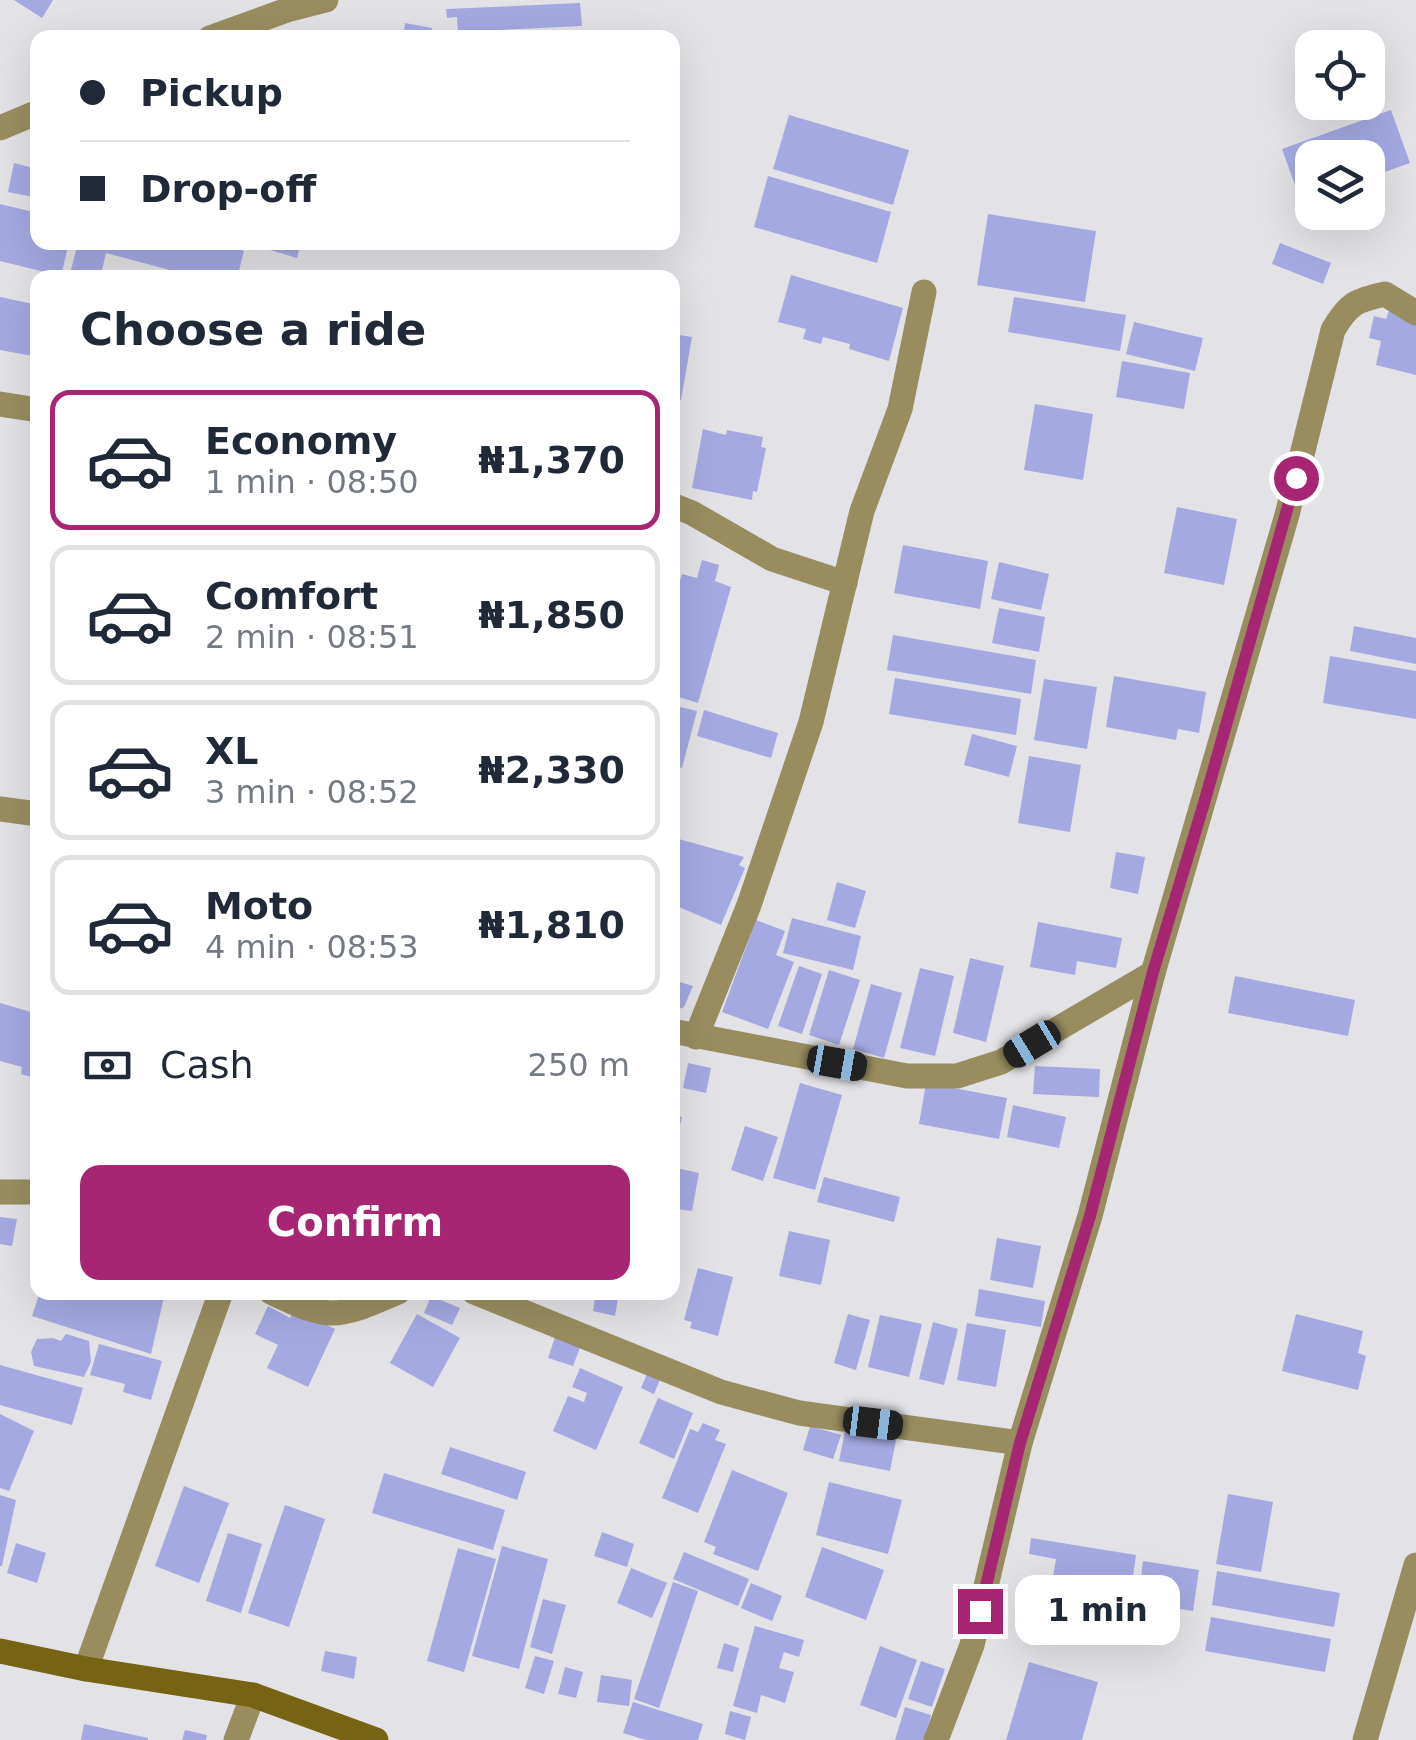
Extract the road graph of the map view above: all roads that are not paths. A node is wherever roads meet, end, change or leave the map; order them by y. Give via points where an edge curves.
1 (326, 0) edge
2 (232, 30) edge
3 (30, 115) edge
4 (0, 128) edge
5 (924, 292) dead end
6 (1416, 312) edge
7 (0, 404) edge
8 (30, 409) edge
9 (680, 507) edge
10 (845, 583) junction
11 (0, 808) edge
12 (30, 813) edge
13 (1153, 972) junction
14 (684, 1034) edge
15 (0, 1192) edge
16 (30, 1192) edge
17 (218, 1300) edge
18 (287, 1300) edge
19 (379, 1300) edge
20 (494, 1300) edge
21 (1020, 1443) junction
22 (1416, 1565) edge
23 (0, 1651) edge
24 (86, 1668) junction
25 (253, 1695) junction
26 (236, 1740) edge
27 (376, 1740) edge
28 (936, 1740) edge
29 (1365, 1740) edge

1 - 2 street
3 - 4 street
5 - 10 street via 900,409 862,511
6 - 13 street via 1384,294 1359,299 1333,330 1287,516
7 - 8 street
9 - 10 street via 772,558
10 - 14 street via 812,722 749,905
11 - 12 street
13 - 14 street via 1001,1062 957,1076 907,1076
13 - 21 street via 1090,1216
15 - 16 street
17 - 24 street
18 - 19 street via 327,1314
20 - 21 street via 721,1392 799,1413
21 - 28 street via 972,1645
22 - 29 street
23 - 24 street
24 - 25 street
25 - 26 street
25 - 27 street

